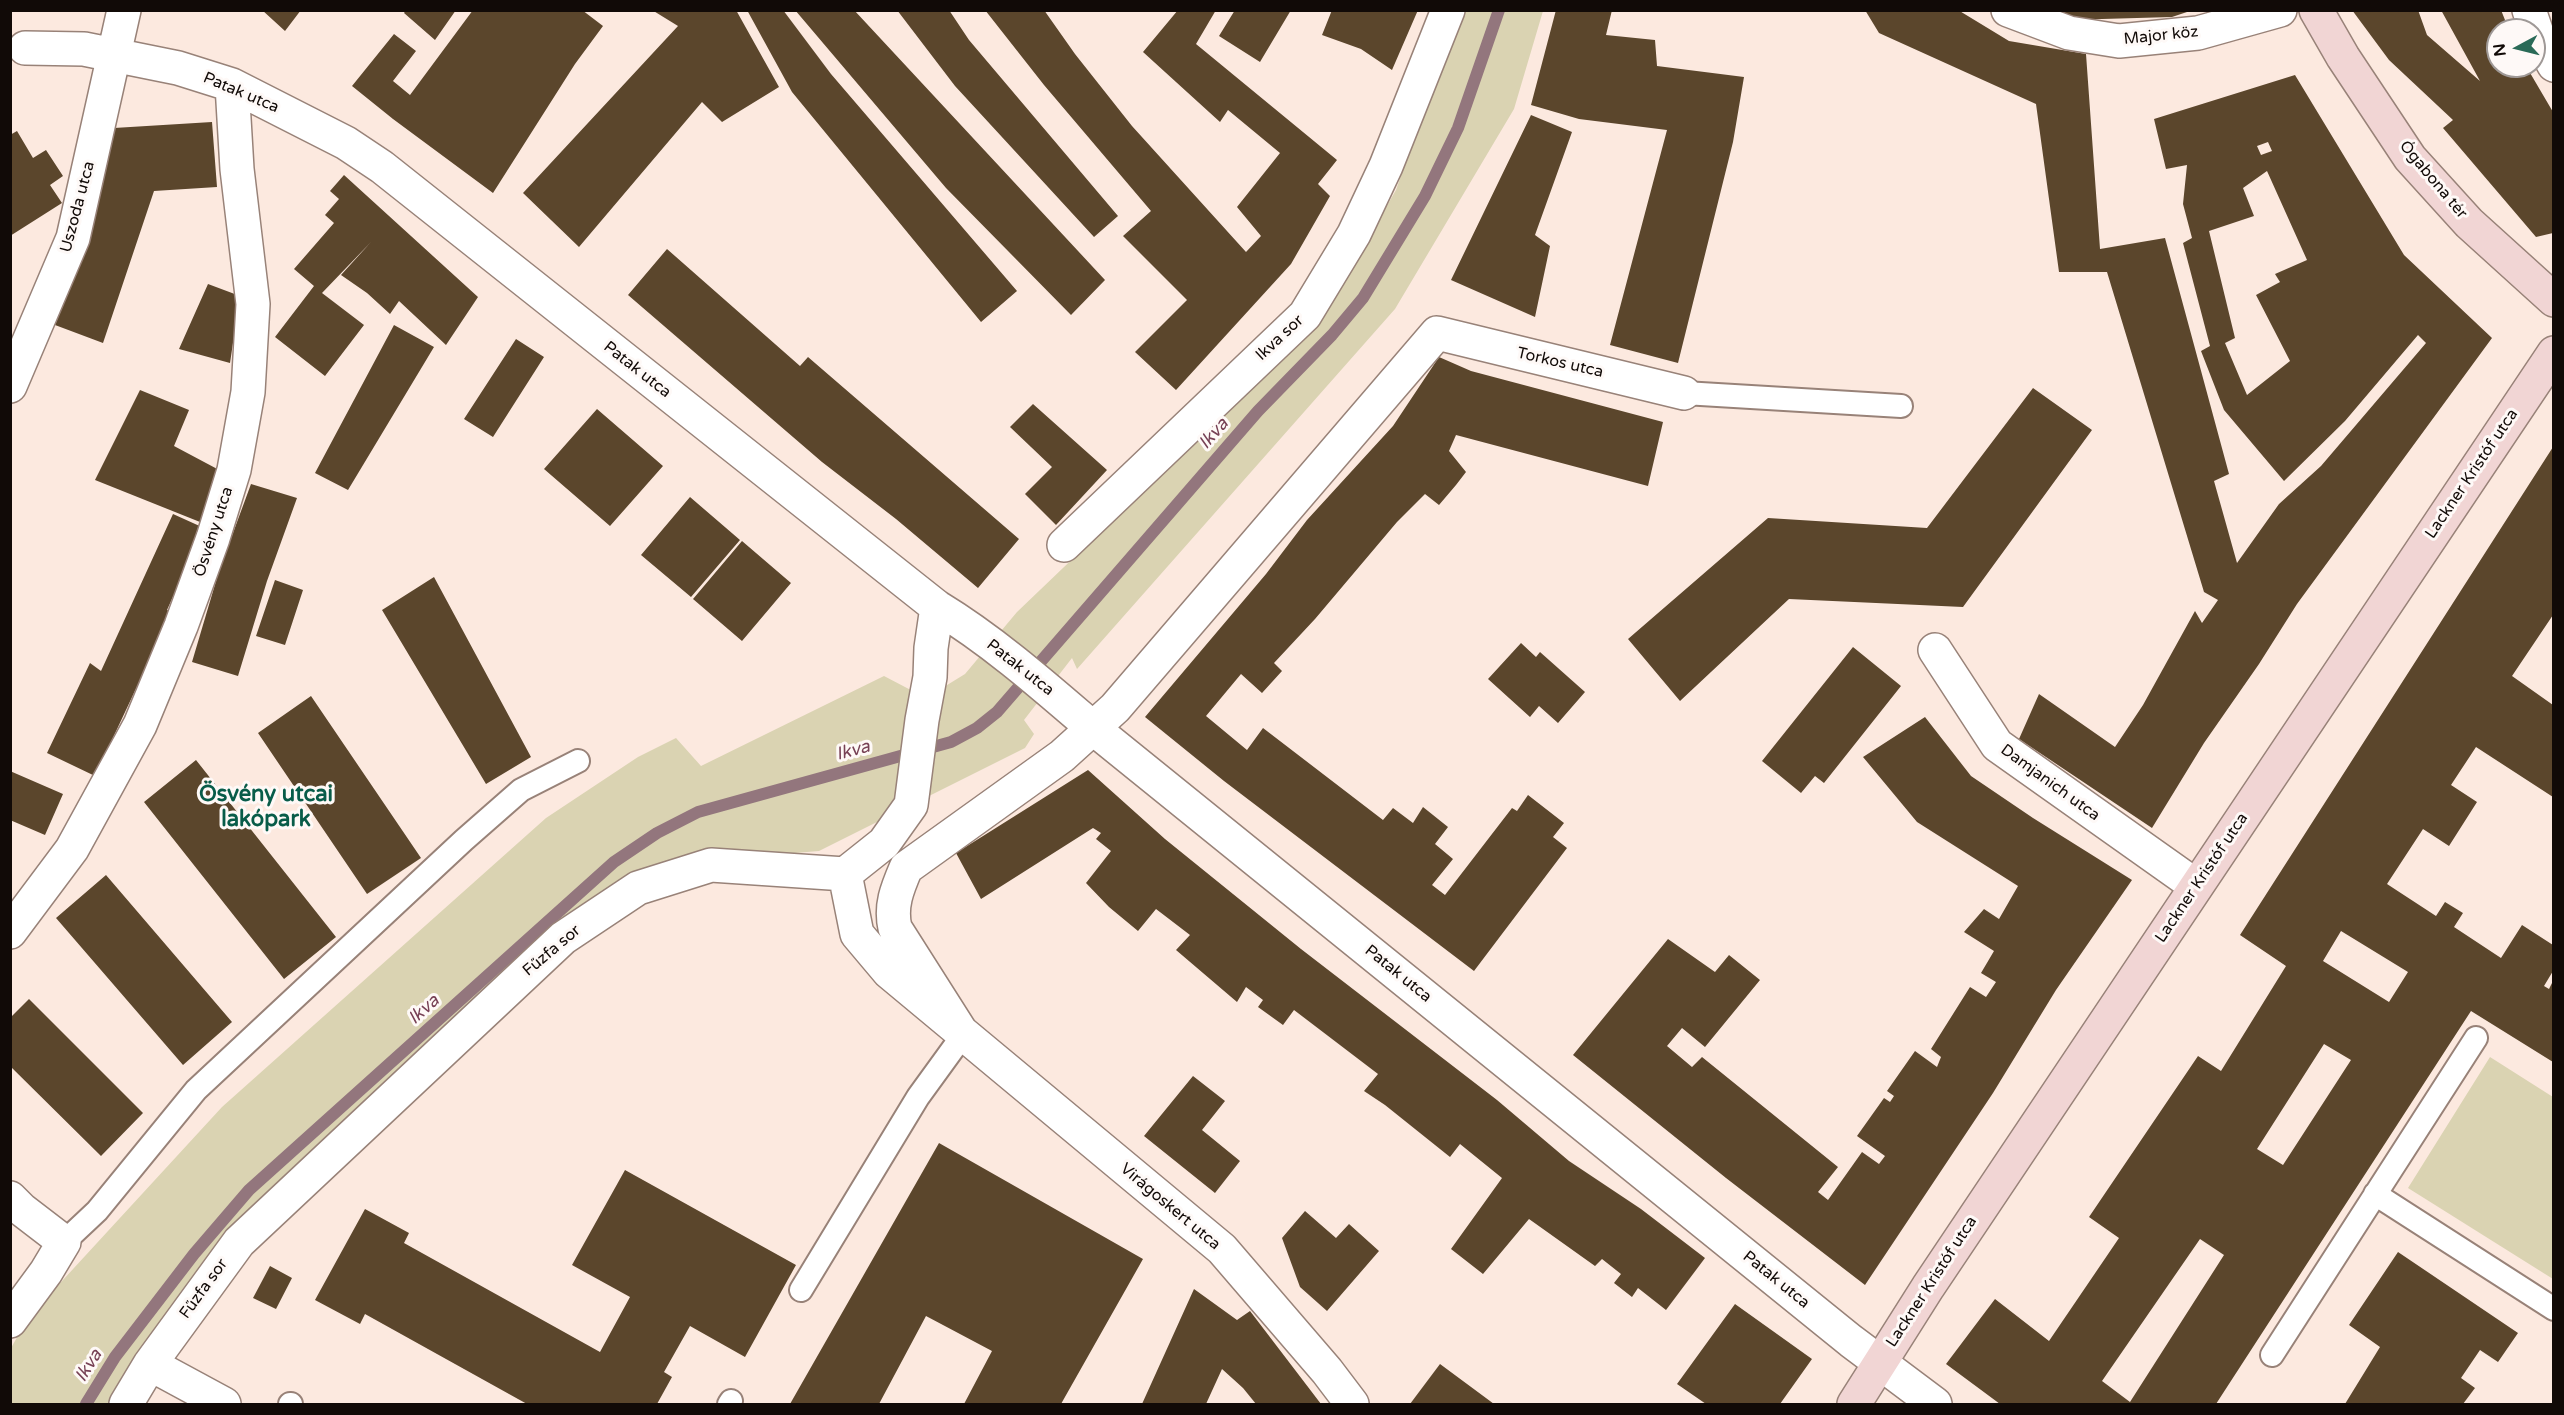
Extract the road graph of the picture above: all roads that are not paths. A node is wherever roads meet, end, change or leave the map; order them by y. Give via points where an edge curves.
1 (1448, 10) edge
2 (2008, 10) edge
3 (2280, 10) edge
4 (2316, 10) edge
5 (2529, 10) edge
6 (123, 12) edge
7 (18, 52) edge
8 (114, 56) junction
9 (2553, 65) edge
10 (232, 85) junction
11 (2553, 300) edge
12 (2553, 353) edge
13 (10, 386) edge
14 (1684, 393) joint
15 (1901, 406) dead end
16 (1064, 545) dead end
17 (937, 608) junction
18 (1935, 650) dead end
19 (1094, 729) junction
20 (578, 761) dead end
21 (845, 874) junction
22 (2196, 886) junction
23 (10, 932) edge
24 (963, 1035) junction
25 (2476, 1038) dead end
26 (2375, 1194) junction
27 (10, 1198) edge
28 (64, 1242) junction
29 (801, 1290) dead end
30 (2553, 1309) edge
31 (10, 1321) edge
32 (2272, 1356) dead end
33 (1879, 1363) junction
34 (150, 1364) junction
35 (126, 1404) edge
36 (224, 1404) edge
37 (1352, 1404) edge
38 (1854, 1404) edge
39 (1935, 1404) edge

1 - 16 street, Ikva sor via 1386,166 1354,234 1305,315
2 - 3 street, Major köz via 2070,33 2119,41 2198,33
4 - 11 street, Ógabona tér via 2410,158 2469,223
5 - 9 street
6 - 7 street via 94,31
6 - 8 street, Uszoda utca
7 - 8 street, Patak utca via 84,49
8 - 10 street, Patak utca
8 - 13 street, Uszoda utca via 73,238
10 - 17 street, Patak utca via 346,143 382,167
10 - 23 street, Ösvény utca via 253,304 248,392 234,470 197,582 140,724 72,849
12 - 22 street, Lackner Kristóf utca
14 - 15 lane
14 - 19 street, Torkos utca via 1437,333
17 - 19 street, Patak utca via 987,642
17 - 21 street via 912,805 884,843
18 - 22 street, Damjanich utca via 1997,745
19 - 24 street, Virágoskert utca via 906,868 894,895 895,928
19 - 33 street, Patak utca
20 - 28 lane via 521,790 196,1090 97,1211
21 - 24 street, Virágoskert utca via 856,934 889,972
21 - 34 street, Fűzfa sor via 711,865 638,888 562,938 239,1242
22 - 33 street, Lackner Kristóf utca
24 - 29 lane via 918,1097
24 - 37 street, Virágoskert utca via 1222,1249
25 - 26 lane
26 - 30 lane
26 - 32 lane
27 - 28 street
28 - 31 street
33 - 38 street, Lackner Kristóf utca
33 - 39 street, Patak utca
34 - 35 street
34 - 36 street

